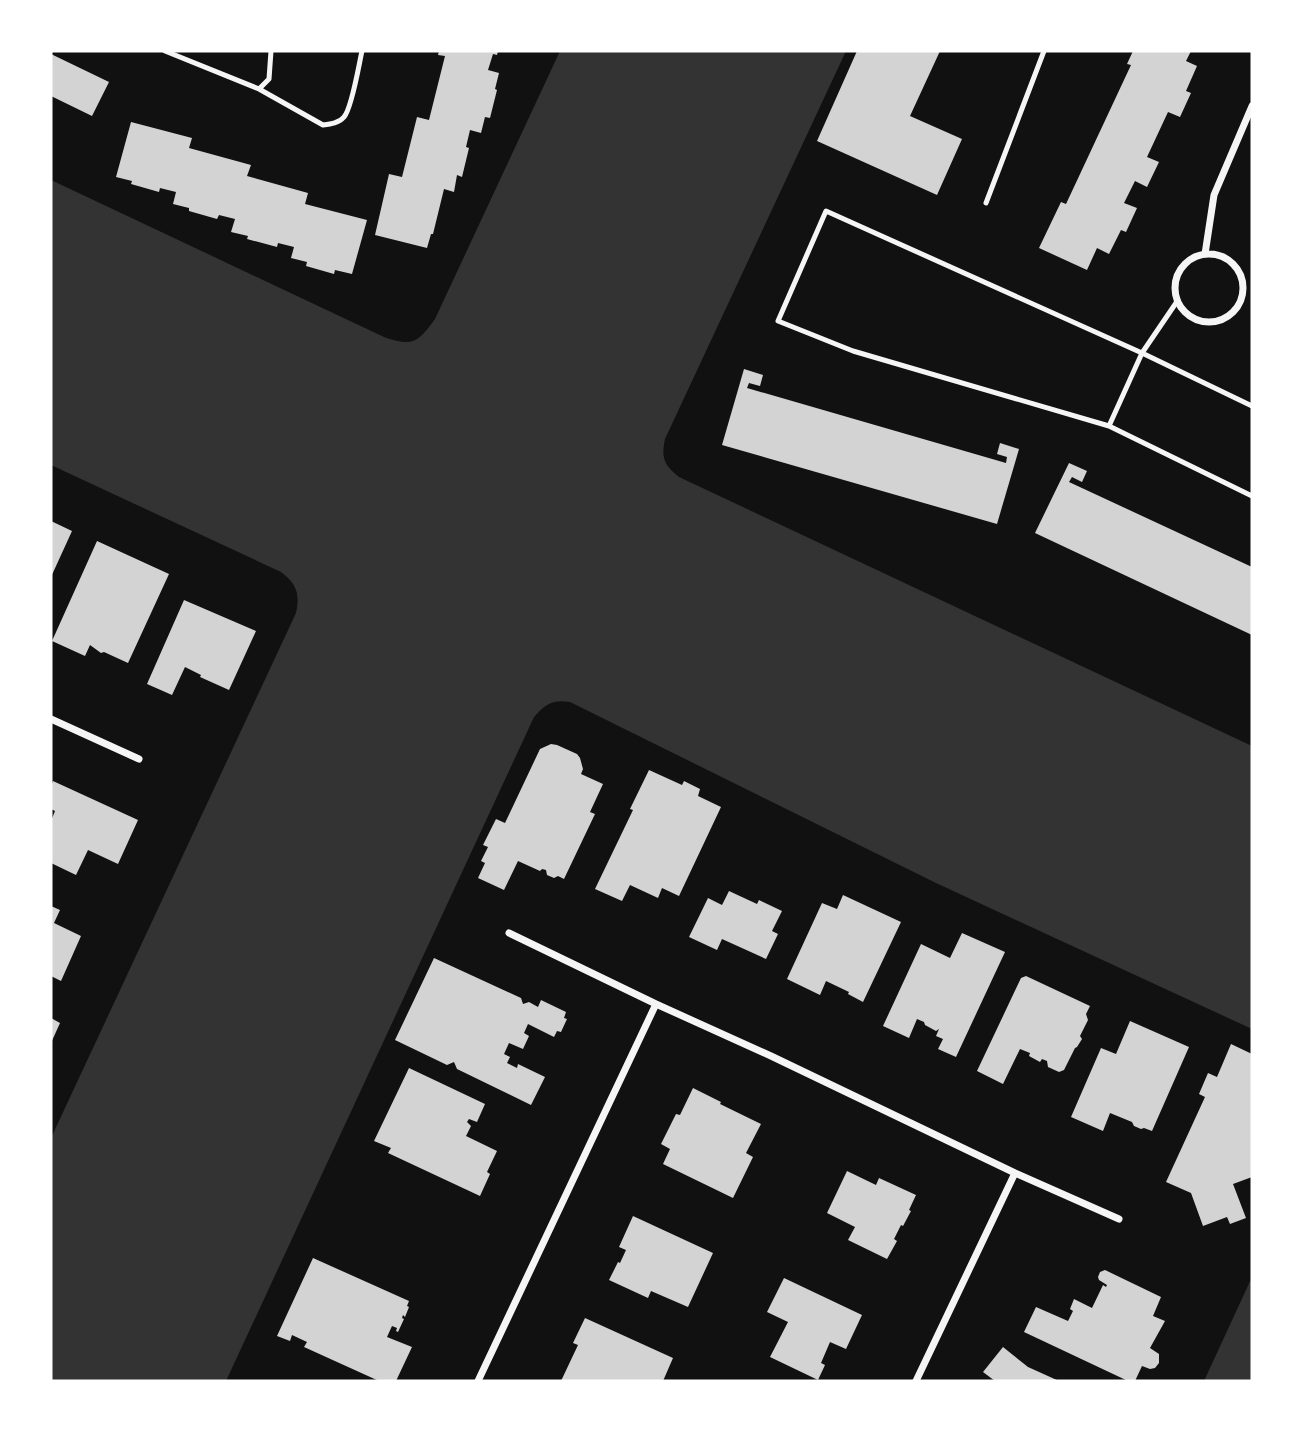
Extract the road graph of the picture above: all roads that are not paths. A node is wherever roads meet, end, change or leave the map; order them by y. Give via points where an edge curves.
1 (164, 51) edge
2 (271, 51) edge
3 (362, 51) edge
4 (1044, 51) edge
5 (260, 89) junction
6 (1252, 106) edge
7 (986, 203) dead end
8 (1205, 254) junction
9 (1178, 300) junction
10 (1142, 353) junction
11 (1252, 406) edge
12 (1109, 426) junction
13 (1252, 496) edge
14 (51, 719) edge
15 (139, 759) dead end
16 (509, 933) dead end
17 (656, 1004) junction
18 (1015, 1173) junction
19 (1119, 1219) dead end
20 (478, 1381) edge
21 (916, 1381) edge

1 - 5 lane
2 - 5 lane via 269,79
3 - 5 lane via 345,117 335,123 323,125
4 - 7 lane
6 - 8 street via 1214,195
8 - 9 street via 1179,272
8 - 9 street via 1228,259 1242,277 1236,310 1206,322 1186,313
9 - 10 lane
10 - 11 lane
10 - 12 lane
10 - 12 lane via 826,211 778,321 853,351
12 - 13 lane
14 - 15 street
16 - 17 street
17 - 18 street
17 - 20 street
18 - 19 street
18 - 21 street

